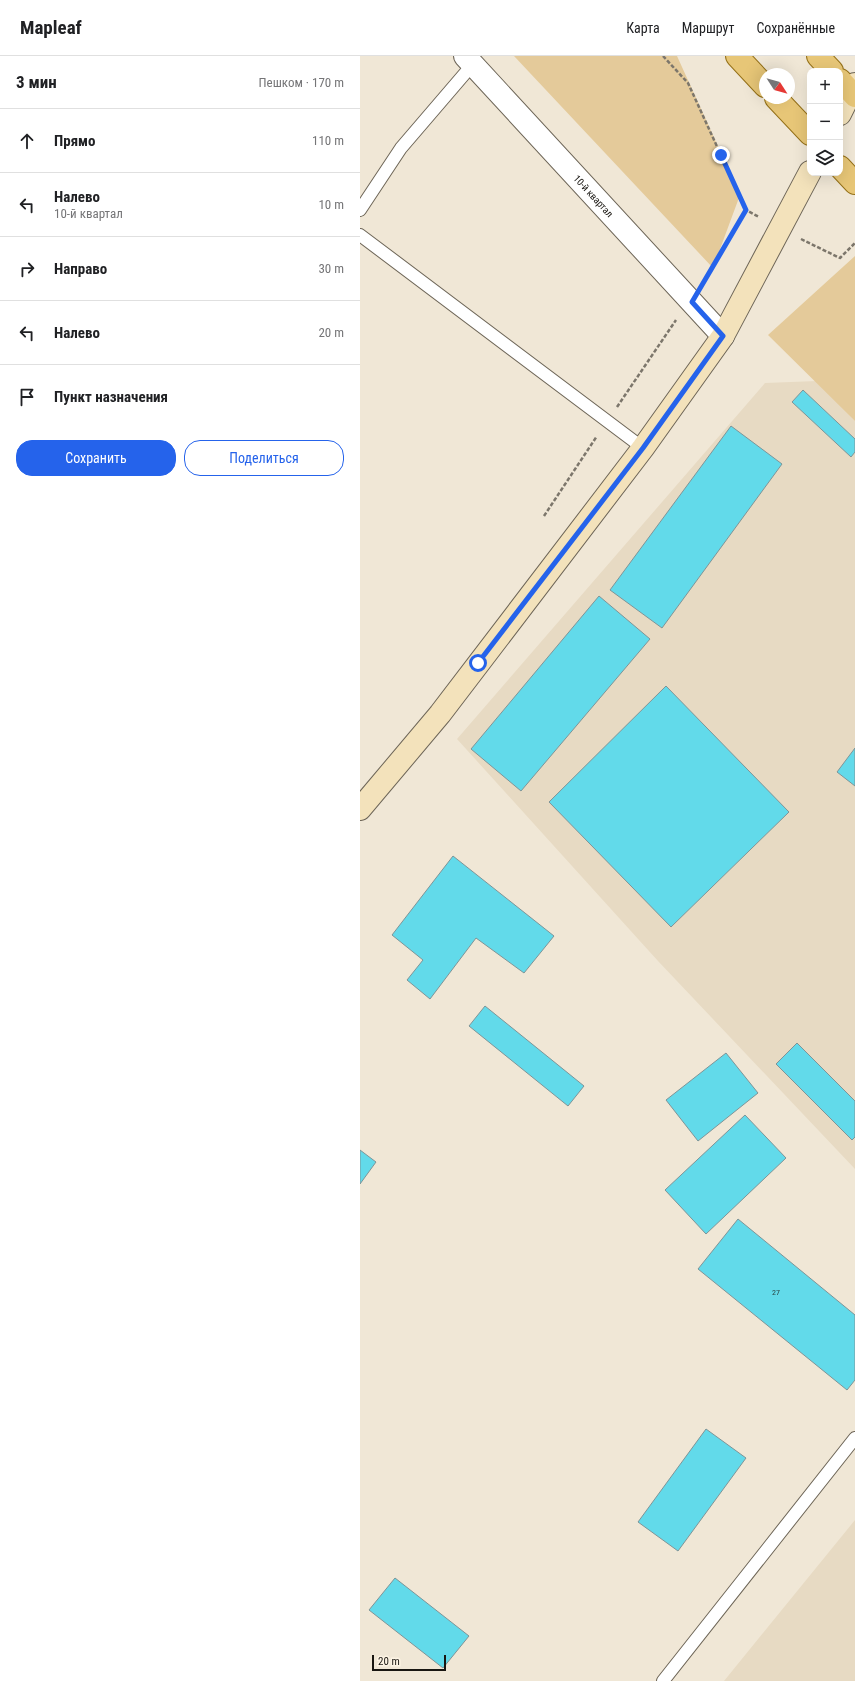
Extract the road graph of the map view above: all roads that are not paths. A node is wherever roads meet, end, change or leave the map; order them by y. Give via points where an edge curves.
1 (738, 56) edge
2 (818, 56) edge
3 (469, 60) edge
4 (829, 68) edge
5 (759, 79) edge
6 (850, 88) edge
7 (782, 104) edge
8 (843, 106) edge
9 (807, 131) edge
10 (843, 170) edge
11 (808, 176) edge
12 (855, 183) edge
13 (360, 210) edge
14 (360, 235) edge
15 (723, 336) junction
16 (643, 448) junction
17 (360, 809) edge
18 (855, 1438) edge
19 (663, 1681) edge

1 - 5 main road
2 - 4 main road
3 - 13 lane via 402,148
3 - 15 street, 10-й квартал
6 - 8 street
7 - 9 main road
10 - 12 main road
11 - 15 street
14 - 16 lane
15 - 16 street
16 - 17 street via 440,714
18 - 19 lane

